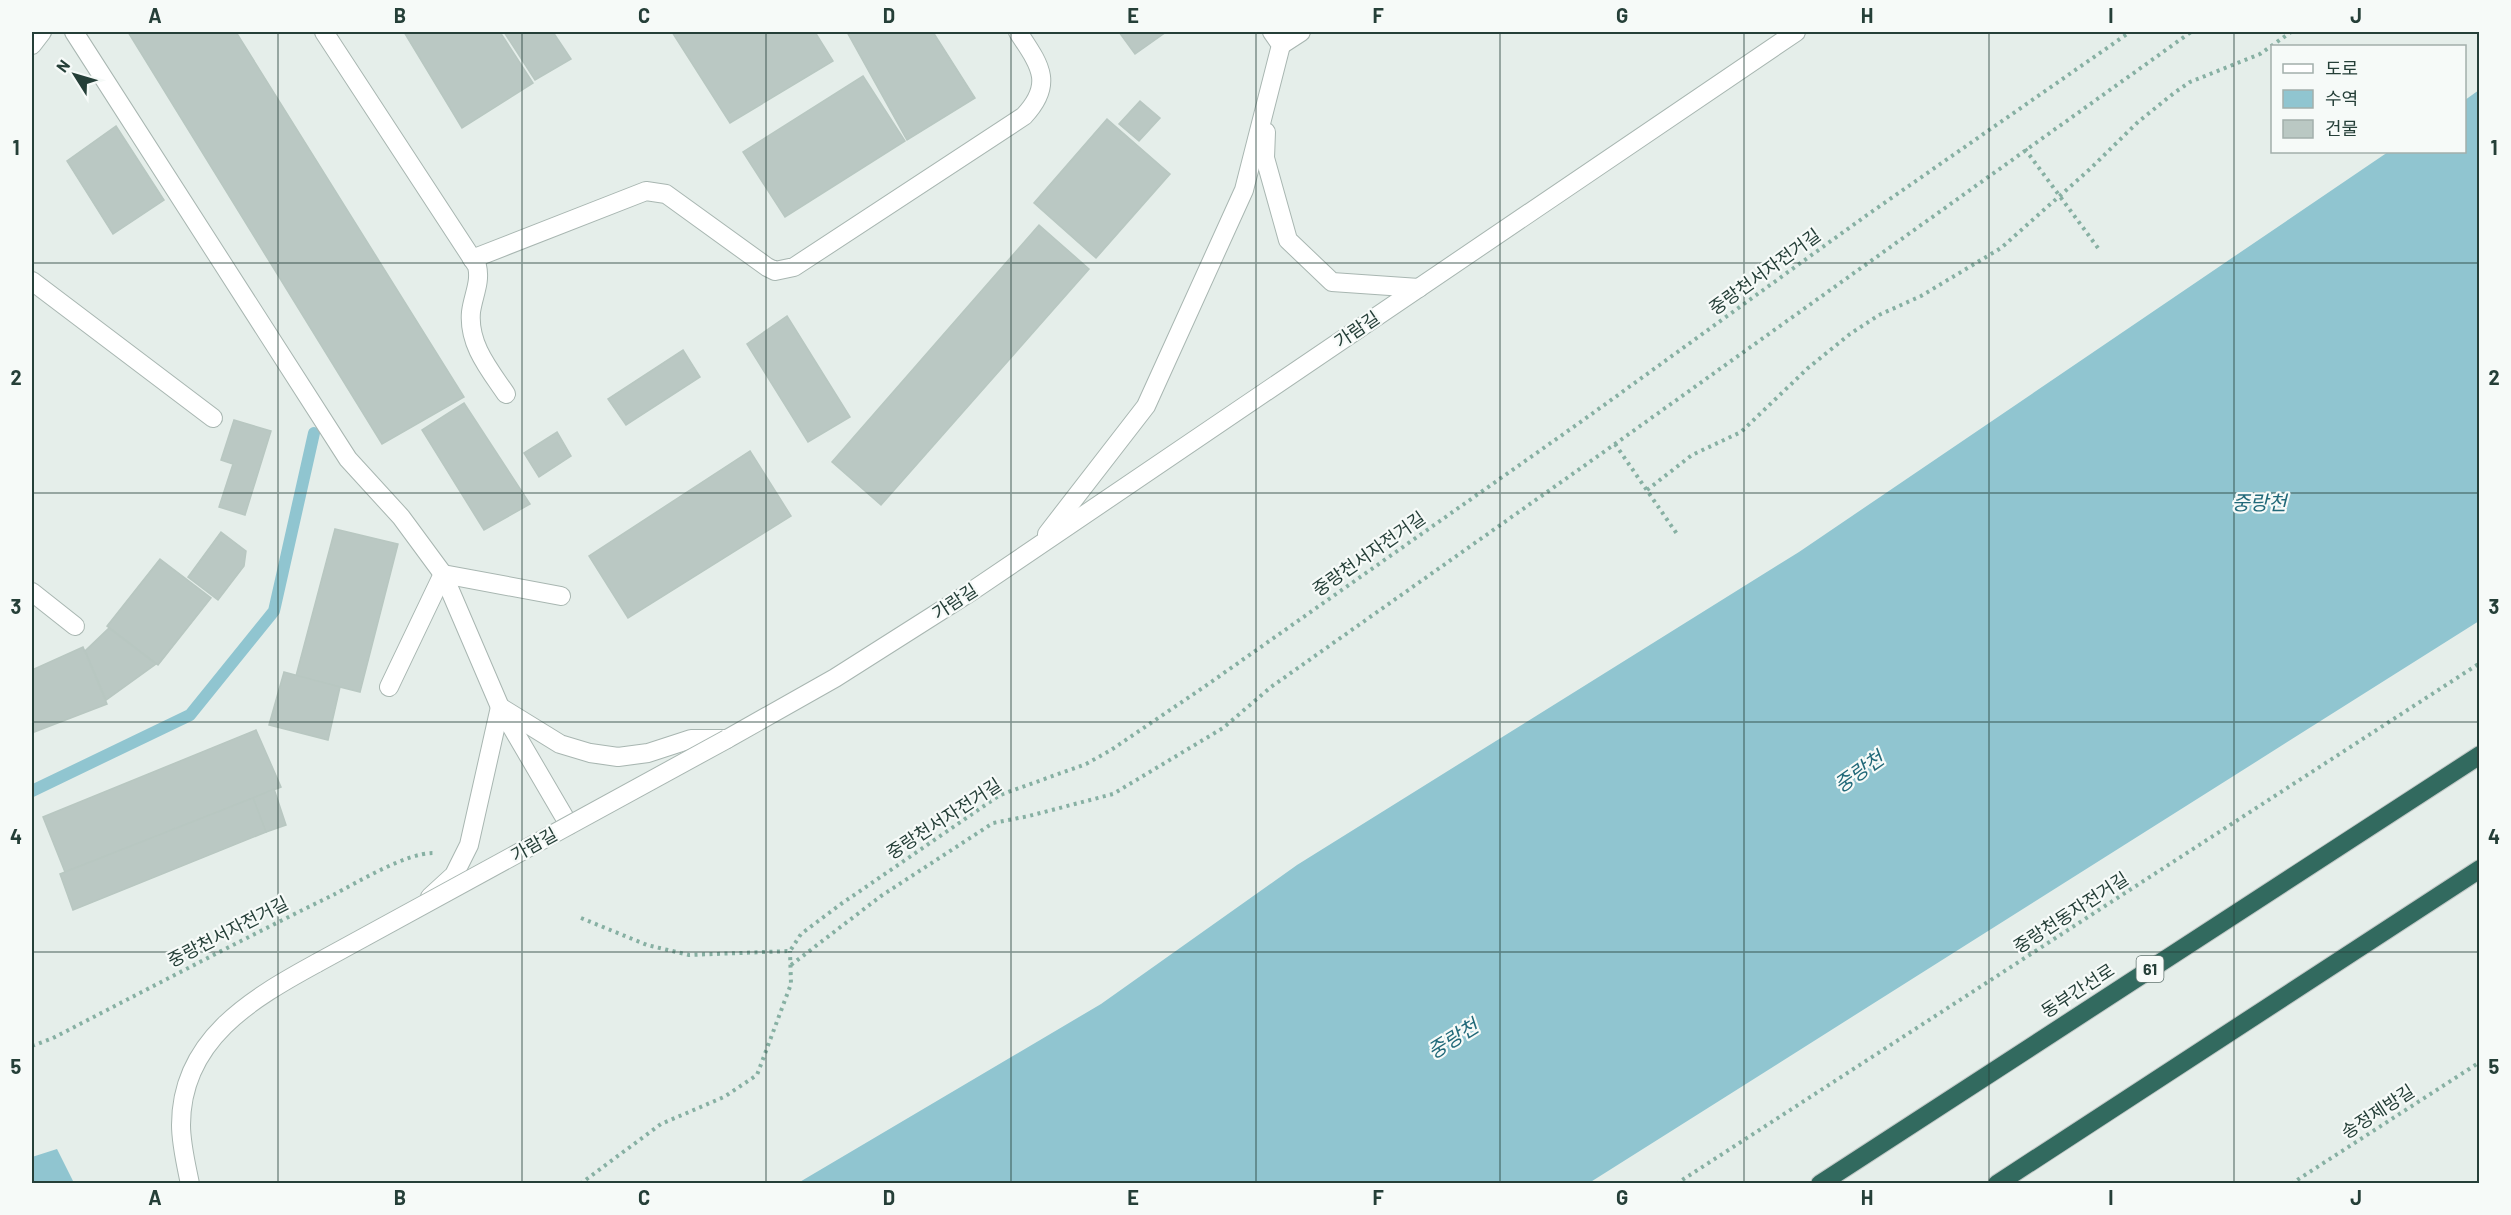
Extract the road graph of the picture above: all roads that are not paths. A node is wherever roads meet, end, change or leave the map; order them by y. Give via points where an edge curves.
1 (42, 32) edge
2 (74, 32) edge
3 (324, 32) edge
4 (1018, 32) edge
5 (1301, 32) edge
6 (1796, 32) edge
7 (1276, 38) edge
8 (32, 45) edge
9 (1268, 92) junction
10 (472, 259) junction
11 (32, 281) edge
12 (1419, 288) junction
13 (506, 394) dead end
14 (213, 418) dead end
15 (1036, 548) junction
16 (443, 574) junction
17 (32, 592) edge
18 (561, 596) dead end
19 (75, 626) dead end
20 (389, 687) dead end
21 (500, 707) junction
22 (727, 740) junction
23 (2480, 755) edge
24 (569, 825) junction
25 (2480, 869) edge
26 (420, 907) junction
27 (190, 1184) edge
28 (1820, 1184) edge
29 (1997, 1184) edge

1 - 8 street
2 - 16 street via 348,459 401,517
3 - 10 street
4 - 10 street via 1041,68 1042,77 1040,96 1024,116 794,267 775,271 767,267 658,191 646,191
5 - 7 street
6 - 12 street, 가람길
7 - 9 street
9 - 12 street via 1265,158 1288,240 1332,282
9 - 15 street via 1244,190 1146,406
10 - 13 street via 479,275 471,332 480,356
11 - 14 street
12 - 15 street, 가람길
15 - 22 street, 가람길 via 835,678
16 - 18 street
16 - 20 street
16 - 21 street
17 - 19 street
21 - 22 street via 560,744 590,753 618,757 648,753 692,739
21 - 24 street
21 - 26 street via 469,845 454,875
22 - 24 street, 가람길, bridge
23 - 28 highway, 동부간선로 / 61
24 - 26 street, 가람길, bridge
25 - 29 highway
26 - 27 street, 가람길, bridge via 261,995 230,1018 209,1041 183,1098 181,1126

